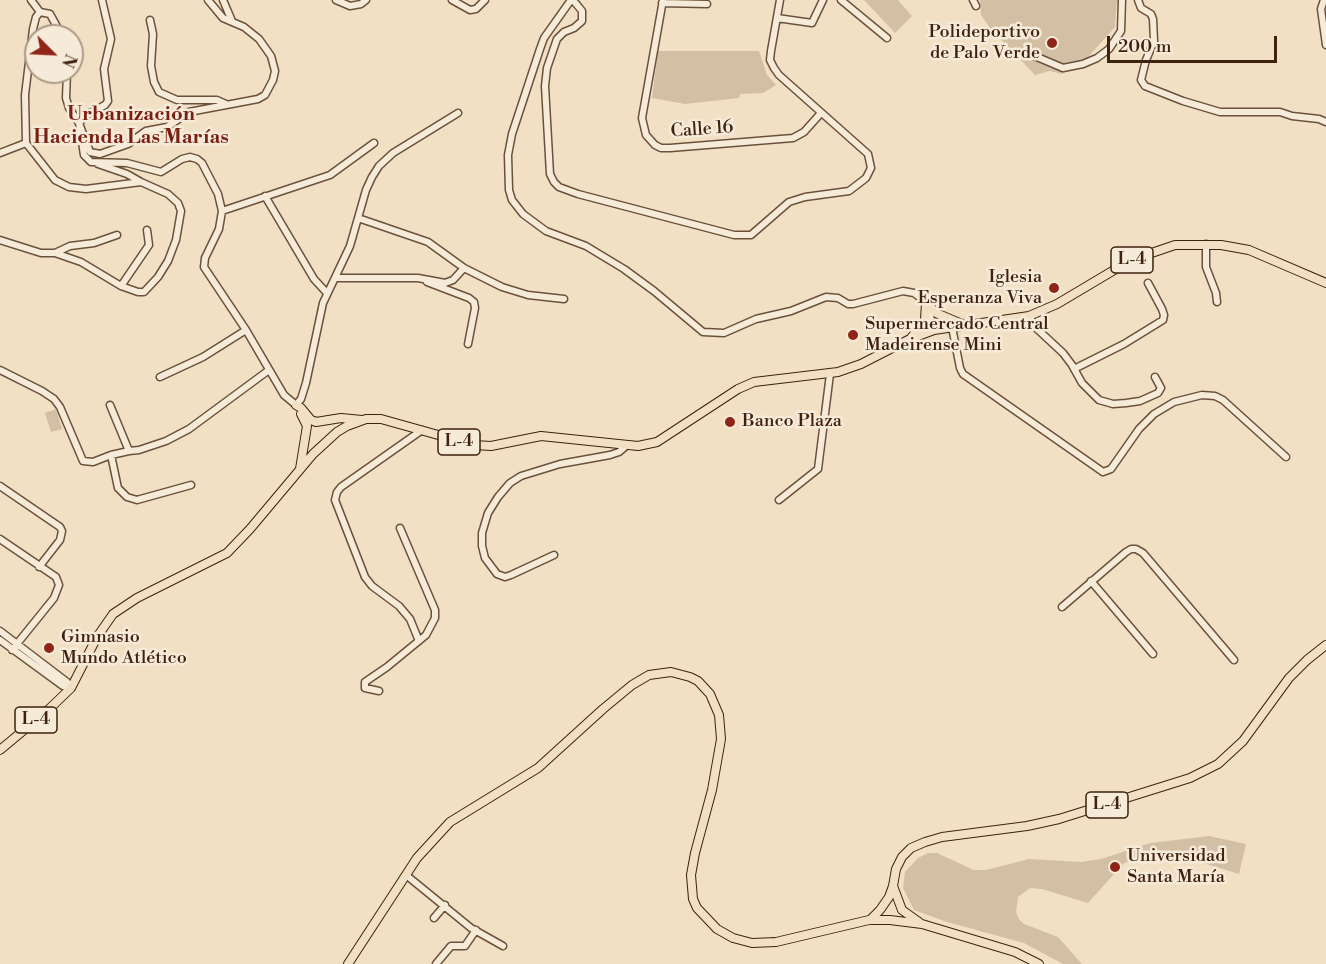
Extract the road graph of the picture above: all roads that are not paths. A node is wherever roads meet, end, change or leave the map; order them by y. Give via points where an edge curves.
1 (31, 0) edge
2 (102, 0) edge
3 (208, 0) edge
4 (223, 0) edge
5 (336, 0) edge
6 (366, 0) edge
7 (452, 0) edge
8 (485, 0) edge
9 (572, 0) edge
10 (780, 0) edge
11 (823, 0) edge
12 (842, 0) edge
13 (1122, 0) edge
14 (1138, 0) edge
15 (1324, 0) edge
16 (662, 1) edge
17 (707, 4) dead end
18 (40, 12) junction
19 (777, 18) junction
20 (150, 20) dead end
21 (232, 22) junction
22 (55, 24) edge
23 (886, 38) dead end
24 (1326, 45) edge
25 (1030, 54) dead end
26 (67, 84) edge
27 (227, 104) junction
28 (458, 113) dead end
29 (820, 113) junction
30 (1326, 122) edge
31 (79, 123) junction
32 (26, 143) junction
33 (374, 143) dead end
34 (0, 153) edge
35 (91, 162) junction
36 (141, 182) junction
37 (265, 196) junction
38 (222, 211) junction
39 (358, 219) junction
40 (147, 230) dead end
41 (117, 235) dead end
42 (0, 240) edge
43 (1206, 244) junction
44 (55, 253) junction
45 (464, 268) junction
46 (336, 278) junction
47 (415, 278) junction
48 (1148, 283) dead end
49 (1326, 283) edge
50 (121, 286) junction
51 (326, 292) junction
52 (564, 299) dead end
53 (926, 302) junction
54 (1217, 302) dead end
55 (1029, 316) junction
56 (963, 325) junction
57 (952, 327) junction
58 (246, 330) junction
59 (934, 330) junction
60 (910, 339) junction
61 (468, 344) dead end
62 (1074, 369) junction
63 (0, 370) edge
64 (269, 370) junction
65 (830, 374) junction
66 (160, 376) dead end
67 (1155, 377) dead end
68 (110, 405) dead end
69 (296, 405) junction
70 (364, 420) junction
71 (422, 430) junction
72 (627, 445) junction
73 (129, 451) junction
74 (111, 455) junction
75 (1286, 457) dead end
76 (299, 470) junction
77 (190, 485) dead end
78 (0, 486) edge
79 (779, 500) dead end
80 (400, 528) dead end
81 (0, 539) edge
82 (554, 555) dead end
83 (39, 567) junction
84 (1091, 581) junction
85 (1062, 607) dead end
86 (0, 631) edge
87 (0, 640) edge
88 (419, 640) junction
89 (1326, 645) edge
90 (15, 647) junction
91 (1153, 654) dead end
92 (1234, 660) dead end
93 (70, 688) junction
94 (379, 691) dead end
95 (0, 750) edge
96 (406, 875) junction
97 (893, 886) junction
98 (445, 905) junction
99 (434, 918) dead end
100 (868, 920) junction
101 (922, 924) junction
102 (476, 930) junction
103 (503, 946) dead end
104 (348, 964) edge
105 (436, 964) edge
106 (1039, 964) edge

1 - 18 street
2 - 31 street via 111,39 104,69 108,101
3 - 21 street via 217,13
4 - 21 street
5 - 6 street via 350,6
7 - 8 street via 470,10
9 - 29 street via 582,11 582,21 557,39 545,86 550,174 559,187 734,235 751,235 789,202 849,191 866,178 871,168 868,154
9 - 53 street via 544,38 512,134 509,190 517,208 529,220 586,246 624,269 703,332 724,333 826,297 854,304 909,291
10 - 19 street
11 - 19 street via 812,22
12 - 23 street
13 - 25 street via 1121,31 1102,55 1063,68
14 - 30 street via 1153,19 1154,41 1141,80 1145,86 1220,112 1280,112
15 - 24 street via 1321,9
16 - 17 street
16 - 29 street, Calle 16 via 642,118 646,135 655,145 670,148 793,138 804,132
18 - 22 street via 50,14
18 - 32 street via 33,29 25,95
19 - 29 street via 771,51 774,68
20 - 27 street via 151,66 159,92 177,100 217,100
21 - 27 street via 259,39 271,56 275,71 265,95
26 - 31 street via 69,108
27 - 31 street via 189,111 168,127 146,131 128,144 100,154 90,152
28 - 39 street via 379,166 366,190
31 - 35 street via 84,155
32 - 34 street
32 - 36 street via 55,180 69,187 86,189
33 - 37 street via 330,175
35 - 36 street
35 - 38 street via 127,163 161,172 182,159 197,159 218,194
36 - 50 street via 178,203 181,220 168,261 149,288 138,292
37 - 38 street
37 - 51 street via 314,279
38 - 58 street via 204,267
39 - 45 street via 428,242
39 - 46 street
40 - 50 street via 149,245
41 - 44 street
42 - 44 street via 41,253
43 - 49 main road, L-4 via 1259,253
43 - 54 street via 1206,267
43 - 55 main road, L-4 via 1175,245 1143,254
44 - 50 street via 81,262
45 - 47 street via 445,283
45 - 52 street via 528,296
46 - 47 street
46 - 51 street
47 - 61 street via 474,302
48 - 62 street via 1162,309 1163,320
51 - 69 street via 306,383
53 - 56 main road via 936,313
53 - 59 street
53 - 60 main road via 925,320
55 - 56 main road, L-4
55 - 62 street
56 - 57 main road, L-4
57 - 59 main road, L-4
57 - 75 street via 963,374 1102,472 1111,469 1154,414 1174,402 1202,395 1223,400
58 - 64 street
58 - 66 street via 203,357
59 - 60 main road, L-4
60 - 65 main road, L-4 via 861,364
62 - 67 street via 1099,400 1113,404 1140,401 1158,393 1161,388
63 - 74 street via 54,399 83,461 93,462
64 - 69 street via 284,395
64 - 73 street via 189,429 165,441
65 - 72 main road, L-4 via 754,382 657,442
65 - 79 street via 818,469
68 - 73 street
69 - 70 main road via 316,422
69 - 76 main road via 307,426
70 - 71 main road, L-4 via 381,419
70 - 76 main road, L-4 via 337,432
71 - 72 main road, L-4 via 474,445 492,446 541,436
71 - 88 street via 340,487 335,500 365,577 399,606
72 - 82 street via 610,455 521,476 498,497 488,513 482,540 485,558 497,574 505,577
73 - 74 street
74 - 77 street via 118,488 133,500
76 - 93 main road, L-4 via 227,553 113,614
78 - 83 street via 62,531 60,540
80 - 88 street via 435,610 432,626
81 - 83 street
83 - 90 street via 56,578 57,592
84 - 85 street
84 - 91 street
84 - 92 street via 1126,552 1136,549
86 - 90 street
87 - 90 street
88 - 94 street via 365,682 365,688
89 - 97 main road, L-4 via 1289,678 1243,741 1218,764 1190,778 1059,819 924,842 902,857
90 - 93 street
93 - 95 main road, L-4
96 - 98 street
96 - 100 main road via 453,820 538,768 632,685 649,675 671,672 690,677 704,687 715,703 721,728 712,790 692,875 693,899 703,916 726,935 752,943 776,942
96 - 104 main road
97 - 100 main road via 884,905
97 - 101 main road via 902,910
98 - 99 street
98 - 102 street
100 - 101 main road
101 - 106 main road via 1015,952
102 - 103 street
102 - 105 street via 465,946 451,946

